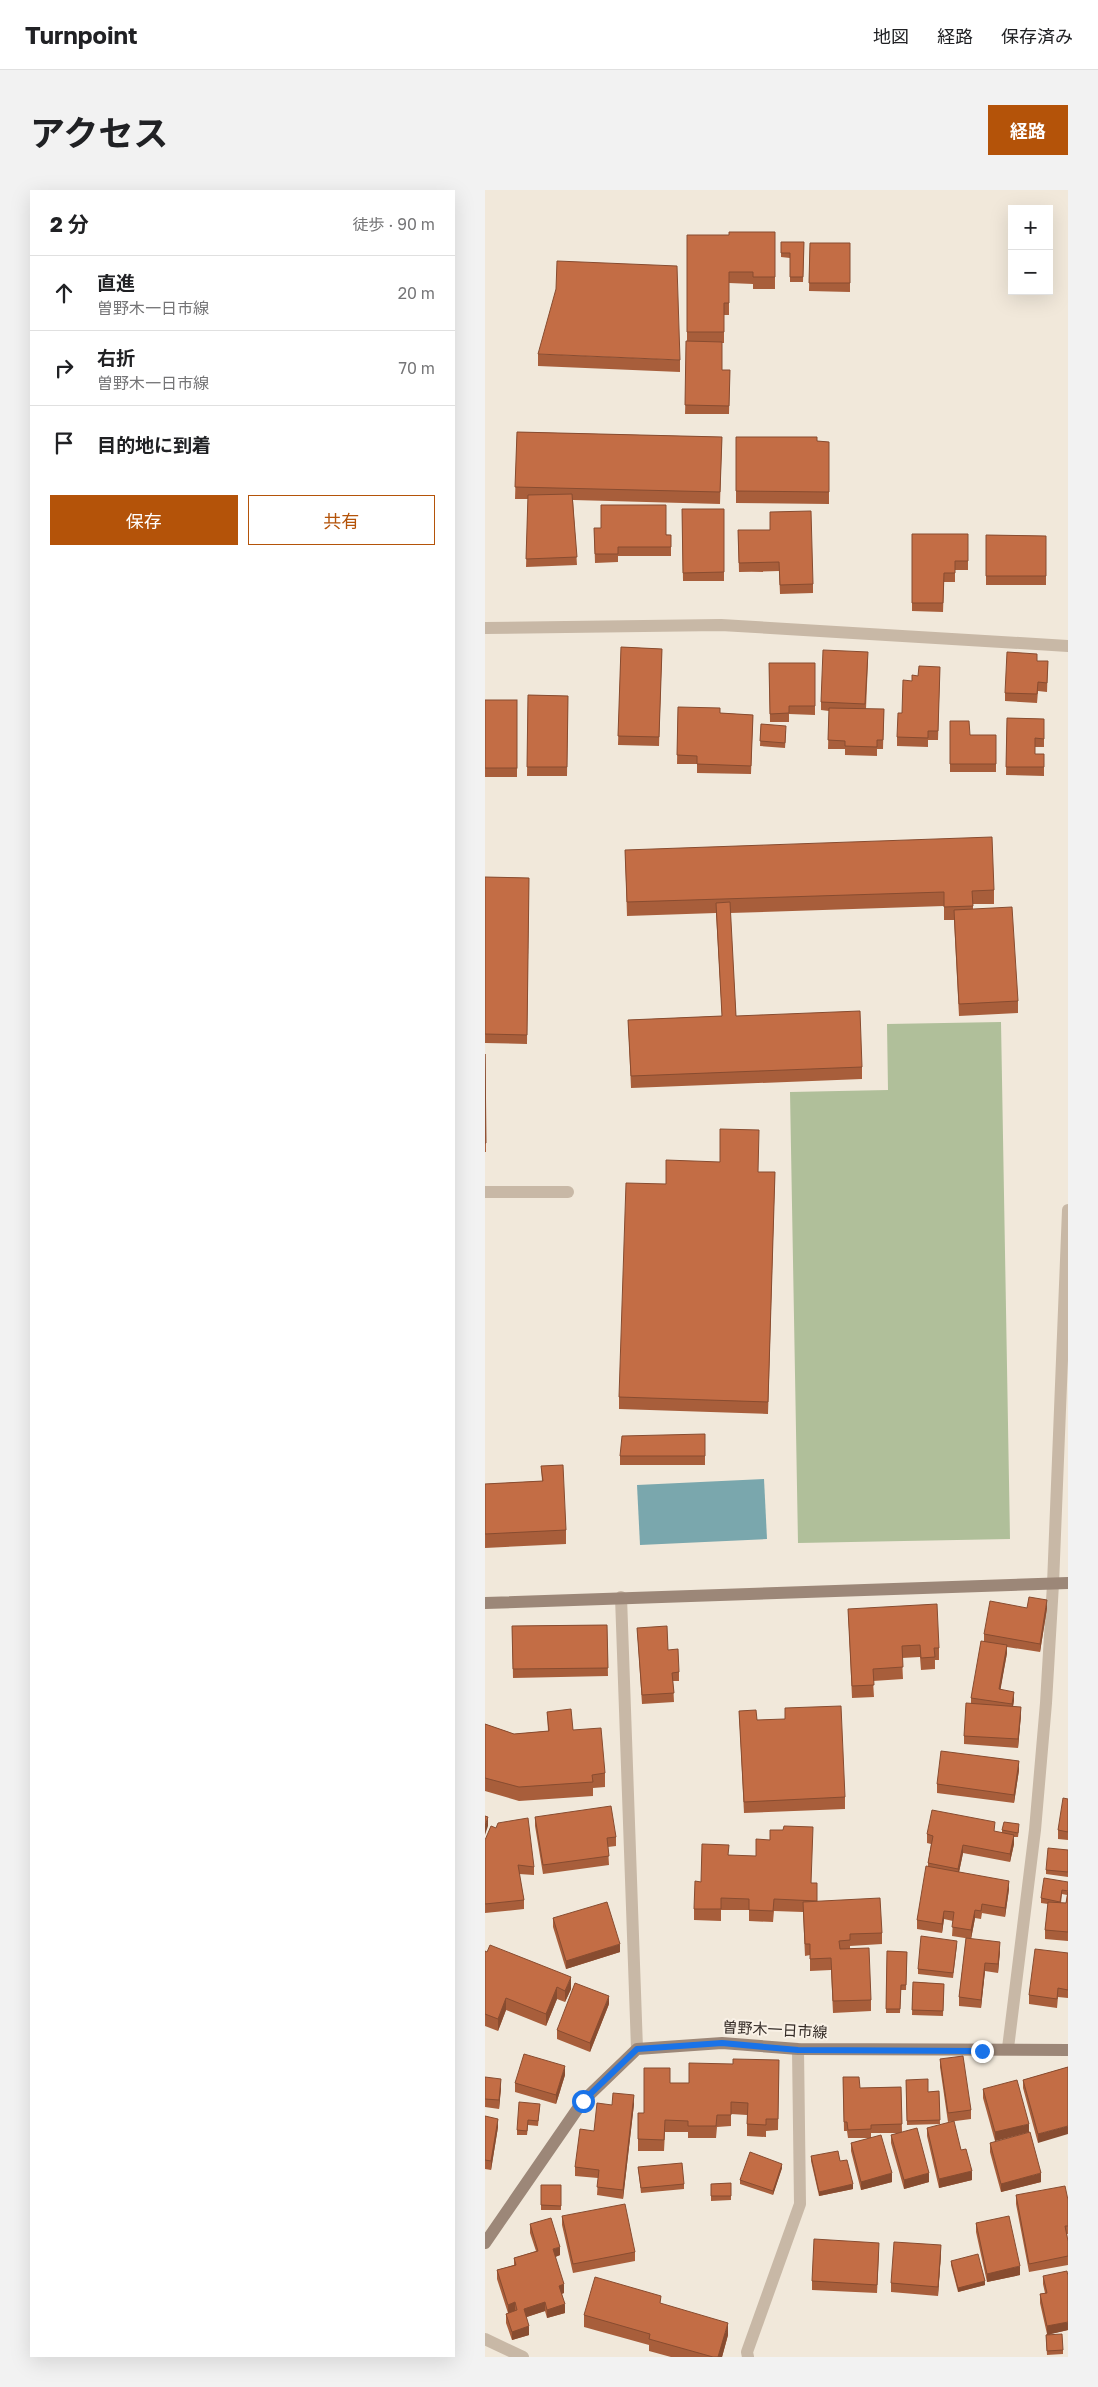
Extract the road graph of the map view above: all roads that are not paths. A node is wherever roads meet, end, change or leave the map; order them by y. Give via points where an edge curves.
1 (485, 628) edge
2 (1068, 646) edge
3 (485, 1192) edge
4 (568, 1192) dead end
5 (1068, 1210) edge
6 (1068, 1583) edge
7 (1053, 1584) junction
8 (621, 1597) junction
9 (485, 1603) edge
10 (1008, 2048) junction
11 (637, 2049) junction
12 (798, 2050) junction
13 (1068, 2050) edge
14 (485, 2243) edge
15 (485, 2339) edge
16 (523, 2357) edge
17 (748, 2357) edge

1 - 2 street via 721,625
3 - 4 street
5 - 7 street
6 - 7 main road
7 - 8 main road
7 - 10 street via 1035,1830
8 - 9 main road
8 - 11 street
10 - 12 main road, 曽野木一日市線 via 982,2051
10 - 13 main road, 曽野木一日市線
11 - 12 main road, 曽野木一日市線 via 722,2043
11 - 14 main road via 583,2101
12 - 17 street via 800,2204 747,2352
15 - 16 street

